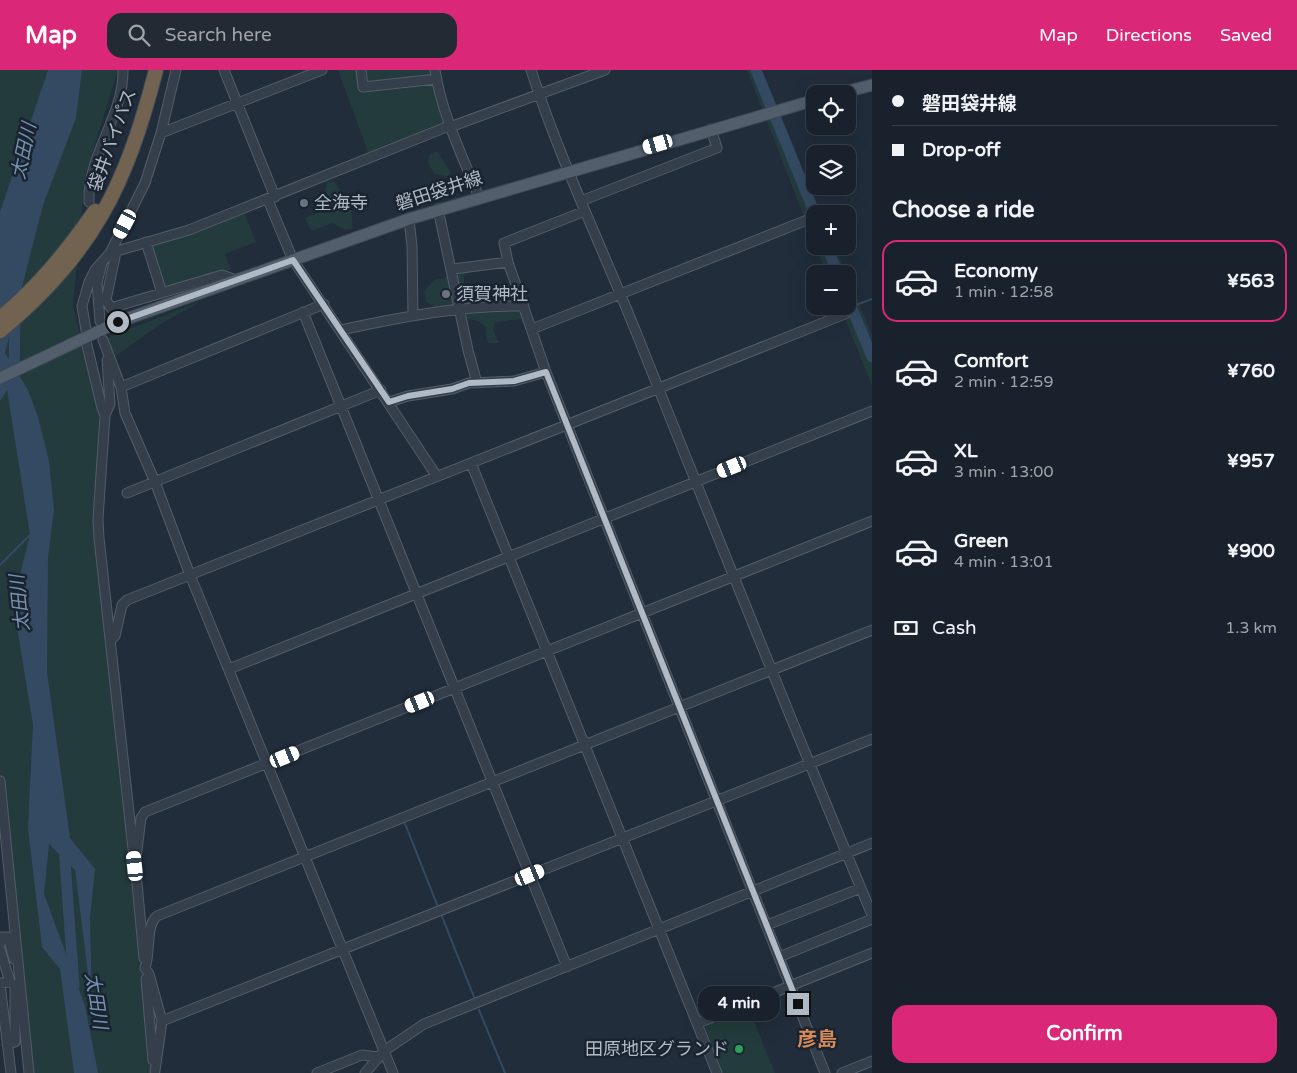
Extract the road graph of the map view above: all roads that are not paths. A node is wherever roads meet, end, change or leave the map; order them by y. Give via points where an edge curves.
1 (123, 70) edge
2 (147, 70) edge
3 (156, 70) edge
4 (176, 70) edge
5 (224, 70) edge
6 (322, 70) edge
7 (362, 70) edge
8 (531, 70) edge
9 (605, 70) edge
10 (436, 74) edge
11 (872, 85) edge
12 (856, 89) edge
13 (540, 95) junction
14 (806, 102) edge
15 (237, 103) junction
16 (450, 127) junction
17 (711, 129) junction
18 (160, 133) junction
19 (569, 170) junction
20 (479, 197) junction
21 (272, 198) junction
22 (582, 201) junction
23 (89, 202) dead end
24 (438, 210) junction
25 (585, 211) junction
26 (409, 219) junction
27 (806, 221) edge
28 (86, 232) junction
29 (146, 242) junction
30 (113, 252) junction
31 (293, 260) junction
32 (102, 262) junction
33 (508, 262) junction
34 (453, 269) junction
35 (236, 280) junction
36 (621, 292) junction
37 (162, 293) junction
38 (324, 304) junction
39 (524, 306) junction
40 (461, 309) junction
41 (303, 312) junction
42 (842, 315) edge
43 (414, 316) junction
44 (0, 318) edge
45 (100, 321) dead end
46 (532, 329) junction
47 (341, 330) junction
48 (0, 331) edge
49 (84, 337) junction
50 (103, 340) dead end
51 (107, 351) junction
52 (546, 372) junction
53 (0, 378) edge
54 (477, 382) junction
55 (121, 387) junction
56 (659, 388) junction
57 (381, 390) junction
58 (389, 402) junction
59 (342, 406) junction
60 (872, 411) edge
61 (105, 415) junction
62 (567, 424) junction
63 (471, 463) junction
64 (436, 475) junction
65 (697, 481) junction
66 (155, 482) junction
67 (127, 493) dead end
68 (379, 498) junction
69 (605, 518) junction
70 (872, 521) edge
71 (508, 556) junction
72 (190, 575) junction
73 (734, 578) junction
74 (417, 595) junction
75 (643, 614) junction
76 (872, 630) edge
77 (112, 639) junction
78 (547, 651) junction
79 (229, 669) junction
80 (771, 669) junction
81 (454, 688) junction
82 (680, 705) junction
83 (872, 739) edge
84 (586, 744) junction
85 (268, 764) junction
86 (810, 765) junction
87 (0, 781) edge
88 (491, 782) junction
89 (717, 801) junction
90 (623, 838) junction
91 (872, 843) edge
92 (846, 853) junction
93 (304, 855) junction
94 (135, 866) junction
95 (530, 875) junction
96 (861, 888) junction
97 (754, 891) junction
98 (872, 915) edge
99 (872, 919) edge
100 (767, 925) junction
101 (658, 930) junction
102 (0, 944) edge
103 (0, 949) edge
104 (341, 950) junction
105 (872, 953) edge
106 (779, 957) junction
107 (18, 963) junction
108 (567, 966) junction
109 (145, 968) junction
110 (0, 985) edge
111 (791, 986) junction
112 (162, 1021) junction
113 (698, 1023) junction
114 (7, 1044) junction
115 (381, 1054) junction
116 (5, 1059) edge
117 (872, 1061) edge
118 (155, 1072) edge
119 (11, 1073) edge
120 (30, 1073) edge
121 (317, 1073) edge
122 (365, 1073) edge
123 (393, 1073) edge
124 (717, 1073) edge
125 (825, 1073) edge
126 (842, 1073) edge

1 - 23 street via 115,108 92,168
2 - 28 highway, 袋井バイパス via 115,172
3 - 28 highway, 袋井バイパス via 122,176
4 - 18 street
5 - 15 street
6 - 15 street
7 - 10 street via 363,87
8 - 13 street
9 - 13 street
10 - 16 street
11 - 12 main road
13 - 16 street
13 - 19 street
14 - 17 main road, 磐田袋井線
15 - 18 street
15 - 21 street
16 - 20 street
16 - 21 street
17 - 19 main road, 磐田袋井線
17 - 22 street via 717,148
18 - 30 street via 145,183
19 - 20 main road, 磐田袋井線
19 - 22 street
20 - 24 main road, 磐田袋井線
21 - 29 street via 190,230
21 - 31 street
22 - 25 street
24 - 26 main road, 磐田袋井線
24 - 34 street
25 - 33 street via 504,243
25 - 36 street
26 - 31 main road, 磐田袋井線
26 - 43 street
27 - 36 street
28 - 44 highway, 袋井バイパス via 44,279
28 - 48 highway, 袋井バイパス via 50,286
29 - 30 street
29 - 37 street
30 - 32 street
30 - 37 street via 106,300 111,308
31 - 35 main road, 磐田袋井線
31 - 38 street
32 - 45 street via 97,283
32 - 49 street via 95,270 82,306
33 - 34 street
33 - 39 street
34 - 40 street
35 - 37 street via 222,275
35 - 49 main road, 磐田袋井線
36 - 46 street
36 - 56 street
38 - 41 street
38 - 47 street
39 - 40 street
39 - 46 street
40 - 43 street
40 - 54 street
41 - 55 street
41 - 59 street
42 - 56 street
43 - 47 street
46 - 52 street
47 - 57 street
49 - 53 main road, 磐田袋井線
49 - 61 street
50 - 51 street
51 - 55 street
51 - 61 street via 110,404
52 - 54 street via 514,381
52 - 62 street
54 - 58 street
55 - 66 street via 125,413
56 - 62 street
56 - 65 street
57 - 58 street
57 - 59 street
58 - 64 street
59 - 66 street
59 - 68 street
60 - 65 street
61 - 77 street via 98,520
62 - 63 street
62 - 69 street
63 - 64 street
63 - 71 street
64 - 68 street
65 - 69 street
65 - 73 street
66 - 67 street
66 - 72 street
68 - 72 street
68 - 74 street
69 - 71 street
69 - 75 street
70 - 73 street
71 - 74 street
71 - 78 street
72 - 77 street via 127,600 122,605
72 - 79 street
73 - 75 street
73 - 80 street
74 - 79 street
74 - 81 street
75 - 78 street
75 - 82 street
76 - 80 street
77 - 94 street
78 - 81 street
78 - 84 street
79 - 85 street
80 - 82 street
80 - 86 street
81 - 85 street
81 - 88 street
82 - 84 street
82 - 89 street
83 - 86 street
84 - 88 street
84 - 90 street
85 - 93 street
85 - 94 street via 142,814
86 - 89 street
86 - 92 street
87 - 107 street
88 - 93 street
88 - 95 street
89 - 90 street
89 - 97 street
90 - 95 street
90 - 101 street
91 - 92 street
92 - 96 street
92 - 97 street
93 - 104 street
93 - 109 street via 157,916 151,925
94 - 109 street
95 - 104 street
95 - 108 street
96 - 98 street
96 - 100 street
97 - 100 street
97 - 101 street
99 - 106 street
100 - 106 street
101 - 108 street
101 - 113 street
102 - 107 street via 2,937 8,937
103 - 110 street via 10,982
104 - 112 street
104 - 115 street
105 - 111 street
106 - 111 street
107 - 114 street via 15,1042
107 - 120 street
108 - 115 street via 424,1024
109 - 112 street
109 - 118 street
110 - 114 street
111 - 113 street
111 - 125 street
112 - 118 street
113 - 124 street
114 - 116 street
115 - 121 street via 362,1055
115 - 122 street
115 - 123 street
116 - 119 street
117 - 126 street

